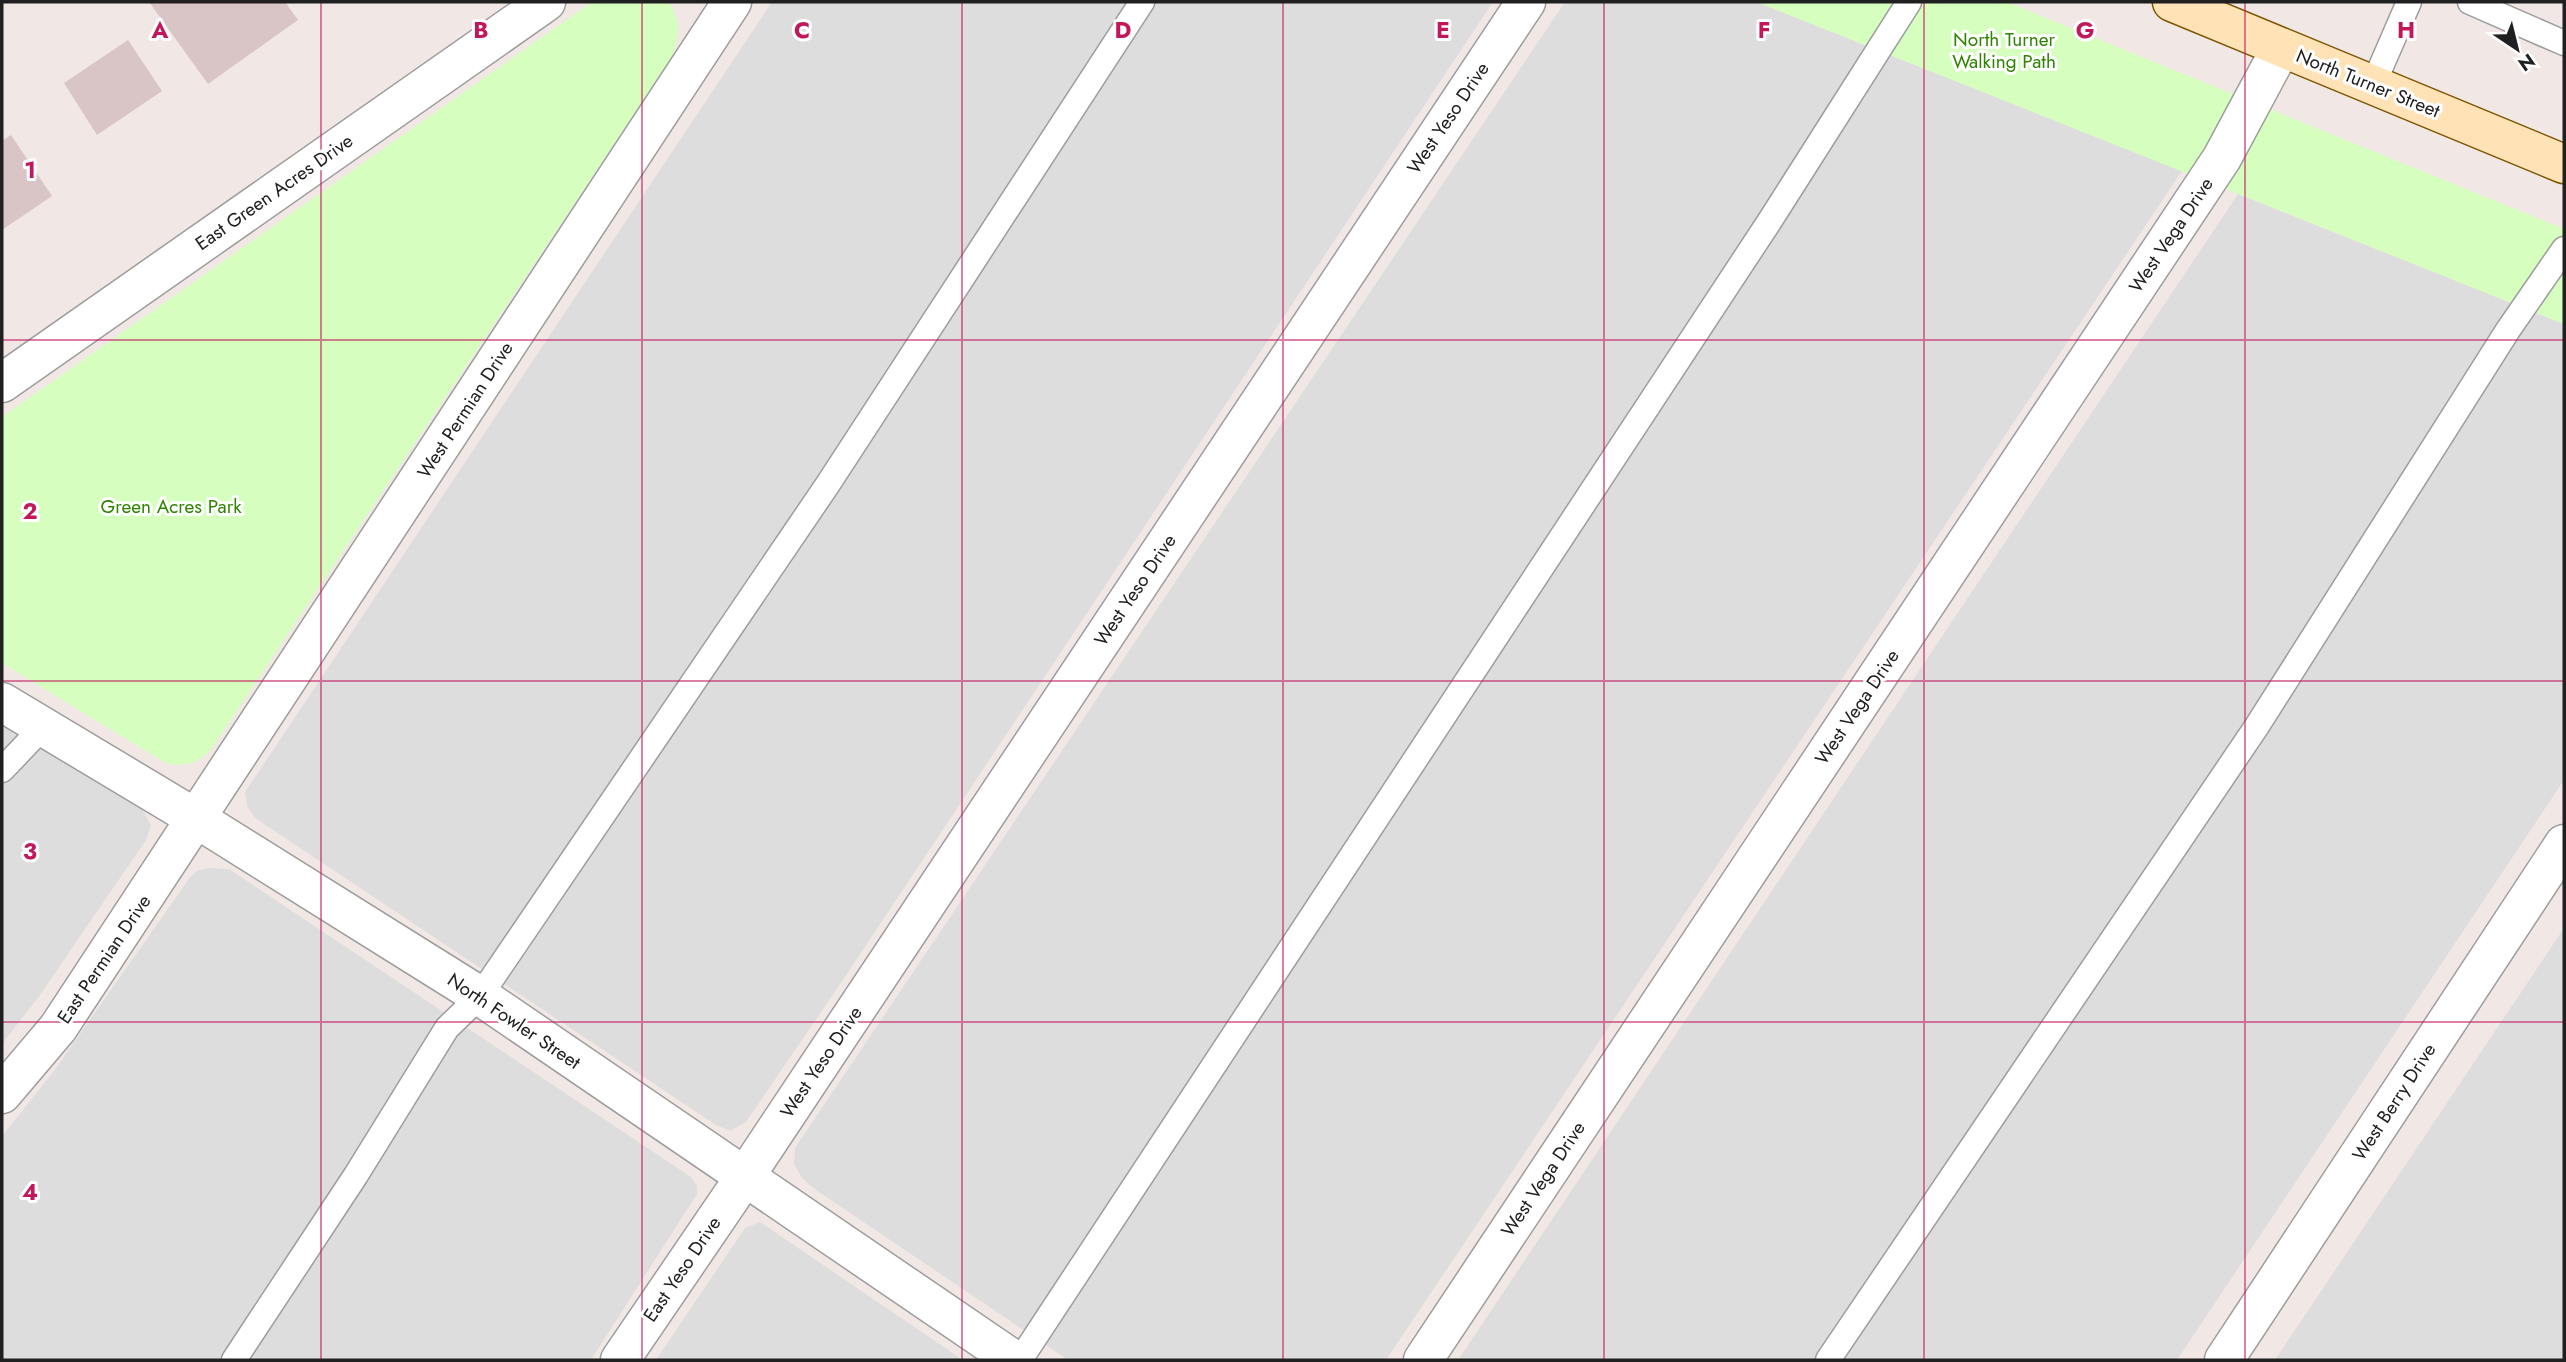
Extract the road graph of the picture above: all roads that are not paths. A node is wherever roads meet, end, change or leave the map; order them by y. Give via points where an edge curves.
1 (546, 2) edge
2 (732, 2) edge
3 (1142, 2) edge
4 (1525, 2) edge
5 (1909, 2) edge
6 (2409, 2) edge
7 (2470, 2) edge
8 (2183, 4) edge
9 (2564, 43) edge
10 (2281, 48) junction
11 (2373, 85) junction
12 (2564, 164) edge
13 (2564, 249) edge
14 (2, 383) edge
15 (2, 702) edge
16 (42, 728) junction
17 (2, 770) edge
18 (197, 819) junction
19 (2564, 844) edge
20 (480, 996) junction
21 (2, 1094) edge
22 (744, 1178) junction
23 (234, 1360) edge
24 (620, 1360) edge
25 (1014, 1360) edge
26 (1020, 1360) edge
27 (1423, 1360) edge
28 (1828, 1360) edge
29 (2224, 1360) edge

1 - 14 street, East Green Acres Drive
2 - 18 street, West Permian Drive
3 - 20 lane via 828,484
4 - 22 street, West Yeso Drive
5 - 26 lane
6 - 11 lane
7 - 9 lane
8 - 10 main road, North Turner Street
10 - 11 main road, North Turner Street
10 - 27 street, West Vega Drive via 2222,158
11 - 12 main road, North Turner Street
13 - 28 lane via 2257,726
15 - 16 street, North Fowler Street
16 - 17 lane
16 - 18 street, North Fowler Street
18 - 20 street, North Fowler Street
18 - 21 street, East Permian Drive via 58,1028
19 - 29 street, West Berry Drive
20 - 22 street, North Fowler Street
20 - 23 lane via 447,1027
22 - 24 street, East Yeso Drive
22 - 25 street, North Fowler Street

